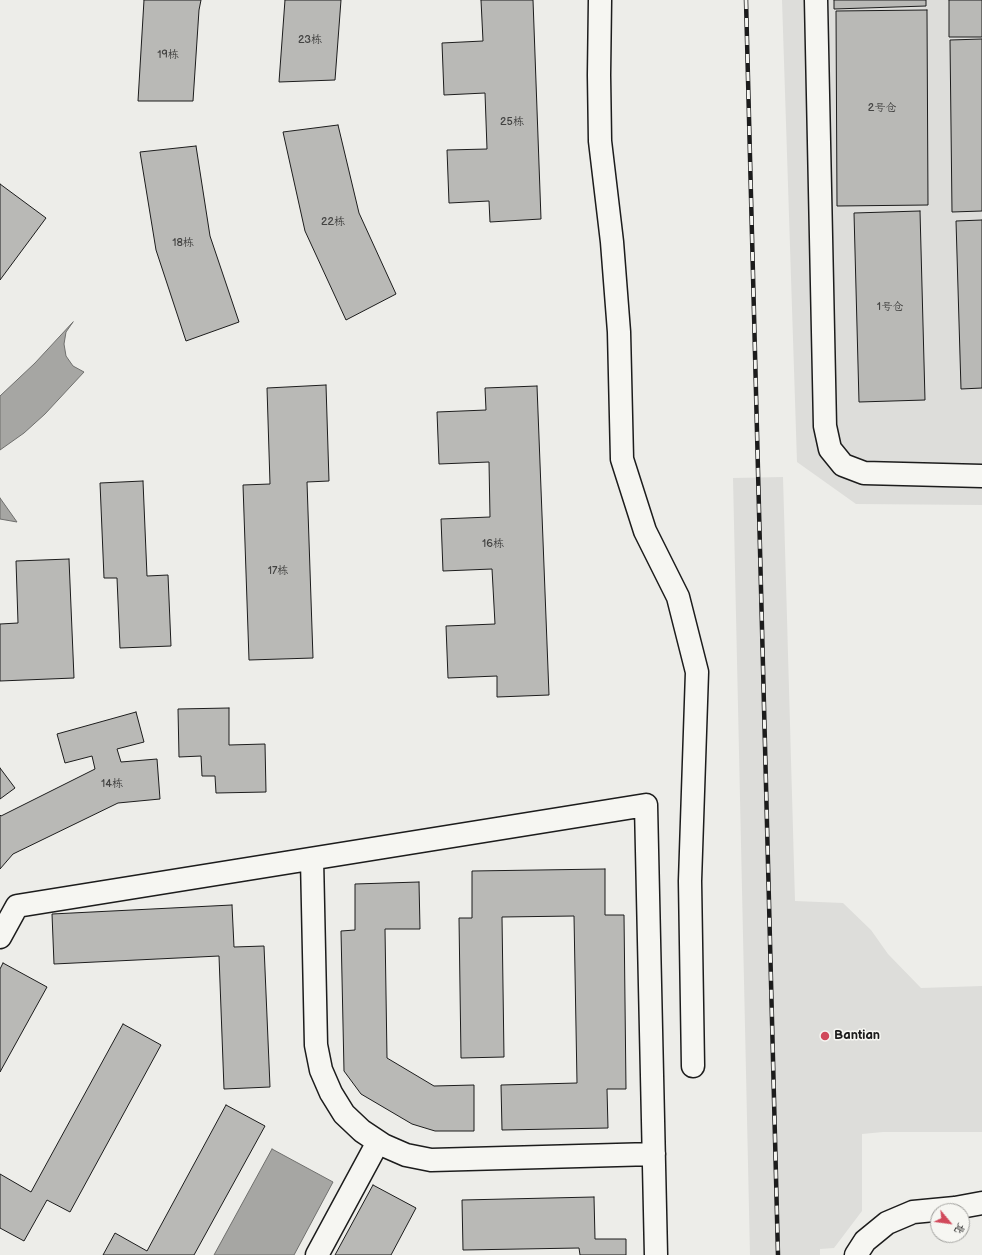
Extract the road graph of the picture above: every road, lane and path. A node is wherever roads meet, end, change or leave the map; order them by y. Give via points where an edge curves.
1 (600, 0) edge
2 (816, 0) edge
3 (982, 476) edge
4 (312, 859) junction
5 (0, 937) edge
6 (693, 1066) dead end
7 (378, 1142) junction
8 (654, 1154) junction
9 (982, 1203) edge
10 (317, 1255) edge
11 (656, 1255) edge
12 (856, 1255) edge

1 - 6 street via 600,140 619,332 622,459 646,531 678,597 697,672 690,881
2 - 3 street via 825,426 830,449 843,464 864,473
4 - 5 street via 17,906
4 - 7 street via 316,1045 321,1070 344,1114 362,1132
4 - 8 street via 646,805
7 - 8 street via 406,1155 430,1160
7 - 10 street
8 - 11 street
9 - 12 street via 913,1212 881,1227 865,1240

